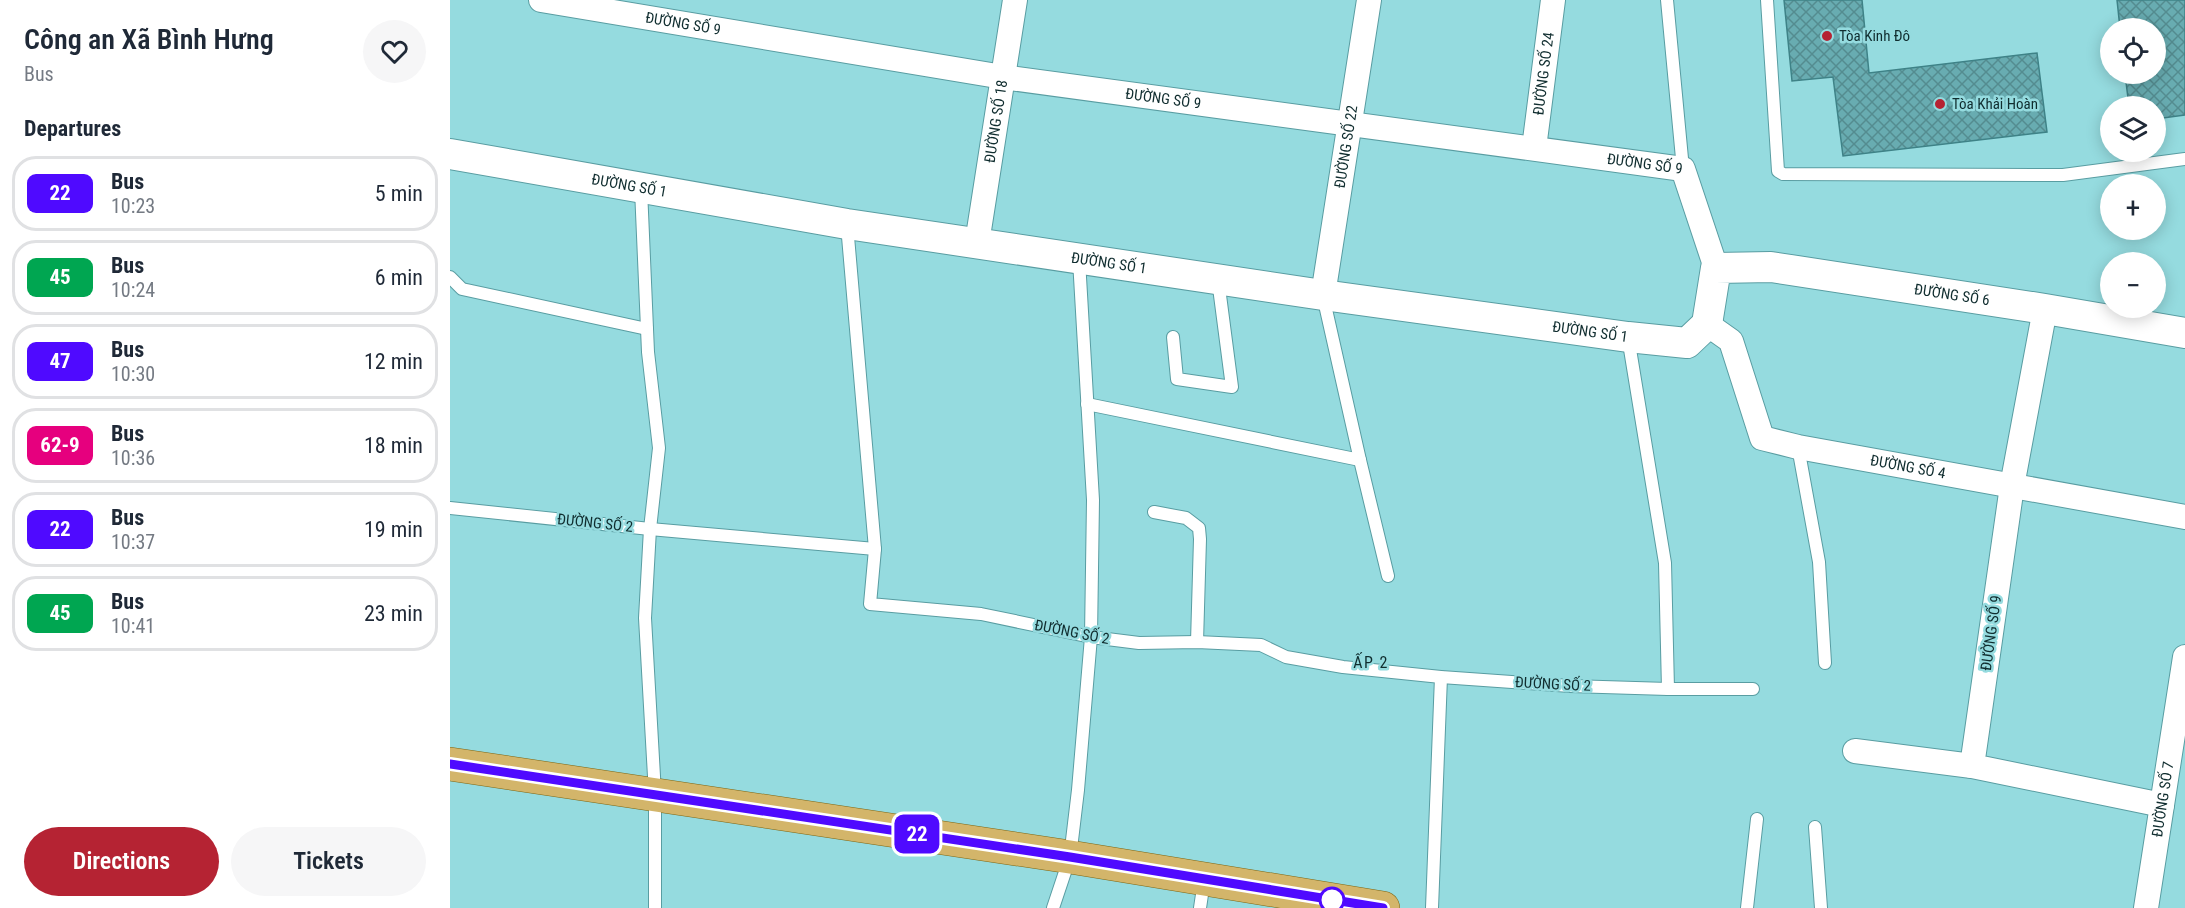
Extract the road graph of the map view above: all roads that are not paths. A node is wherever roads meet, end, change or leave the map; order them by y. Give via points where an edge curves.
1 (541, 0) edge
2 (1015, 0) edge
3 (1370, 0) edge
4 (1553, 0) edge
5 (1666, 0) edge
6 (1767, 0) edge
7 (1003, 77) junction
8 (1351, 124) junction
9 (1534, 148) junction
10 (450, 154) edge
11 (2185, 159) edge
12 (1683, 169) junction
13 (641, 188) junction
14 (847, 224) junction
15 (977, 243) junction
16 (1079, 258) junction
17 (1716, 268) junction
18 (450, 276) edge
19 (1218, 279) junction
20 (1323, 295) junction
21 (2045, 309) junction
22 (1707, 324) junction
23 (647, 328) junction
24 (2185, 333) edge
25 (1173, 337) dead end
26 (1628, 338) junction
27 (1087, 404) junction
28 (1798, 447) junction
29 (1360, 460) junction
30 (2012, 486) junction
31 (450, 508) edge
32 (1154, 512) dead end
33 (2185, 517) edge
34 (650, 529) junction
35 (875, 549) junction
36 (1388, 576) dead end
37 (1091, 637) junction
38 (1197, 642) junction
39 (2185, 657) edge
40 (1825, 663) dead end
41 (1441, 677) junction
42 (1668, 689) junction
43 (1753, 689) dead end
44 (1855, 751) dead end
45 (450, 764) edge
46 (1972, 766) junction
47 (655, 794) junction
48 (2162, 805) junction
49 (1757, 819) dead end
50 (1815, 827) dead end
51 (1070, 857) junction
52 (1202, 894) edge
53 (1336, 904) edge
54 (656, 908) edge
55 (1053, 908) edge
56 (1383, 908) edge
57 (1432, 908) edge
58 (1747, 908) edge
59 (1821, 908) edge
60 (2146, 908) edge

1 - 7 street, ĐƯỜNG SỐ 9
2 - 7 street, ĐƯỜNG SỐ 18
3 - 8 street, ĐƯỜNG SỐ 22
4 - 9 street, ĐƯỜNG SỐ 24
5 - 12 lane
6 - 11 lane via 1778,171 1783,174 2063,175
7 - 8 street, ĐƯỜNG SỐ 9
7 - 15 street, ĐƯỜNG SỐ 18
8 - 9 street, ĐƯỜNG SỐ 9
8 - 20 street, ĐƯỜNG SỐ 22
9 - 12 street, ĐƯỜNG SỐ 9
10 - 13 street, ĐƯỜNG SỐ 1
12 - 17 street, ĐƯỜNG SỐ 9
13 - 14 street, ĐƯỜNG SỐ 1
13 - 23 lane
14 - 15 street, ĐƯỜNG SỐ 1
14 - 35 lane
15 - 16 street, ĐƯỜNG SỐ 1
16 - 19 street, ĐƯỜNG SỐ 1
16 - 27 lane
17 - 21 street, ĐƯỜNG SỐ 6 via 1771,267
17 - 22 street
18 - 23 lane via 462,289
19 - 20 street, ĐƯỜNG SỐ 1
19 - 25 lane via 1232,387 1177,379
20 - 26 street, ĐƯỜNG SỐ 1
20 - 29 lane
21 - 24 street, ĐƯỜNG SỐ 6
21 - 30 street, ĐƯỜNG SỐ 9
22 - 26 street, ĐƯỜNG SỐ 1 via 1687,343
22 - 28 street, ĐƯỜNG SỐ 4 via 1731,340 1762,438
23 - 34 lane via 659,448
26 - 42 lane via 1665,563
27 - 29 lane
27 - 37 lane via 1093,500
28 - 30 street, ĐƯỜNG SỐ 4
28 - 40 lane via 1819,562
29 - 36 lane
30 - 33 street, ĐƯỜNG SỐ 4
30 - 46 street, ĐƯỜNG SỐ 9
31 - 34 lane, ĐƯỜNG SỐ 2
32 - 38 lane via 1186,518 1199,528
34 - 35 lane, ĐƯỜNG SỐ 2
34 - 47 lane via 645,618
35 - 37 lane, ĐƯỜNG SỐ 2 via 870,604 981,614
37 - 38 lane, ĐƯỜNG SỐ 2 via 1139,643
37 - 51 lane
38 - 41 lane, ĐƯỜNG SỐ 2 via 1261,645 1286,657
39 - 48 street, ĐƯỜNG SỐ 7
41 - 42 lane, ĐƯỜNG SỐ 2
41 - 57 lane
42 - 43 lane, ĐƯỜNG SỐ 2
44 - 46 street
45 - 47 main road
46 - 48 street
47 - 51 main road
47 - 54 lane
48 - 60 street, ĐƯỜNG SỐ 7
49 - 58 lane
50 - 59 lane
51 - 52 main road
51 - 55 lane
52 - 53 main road
53 - 56 main road

